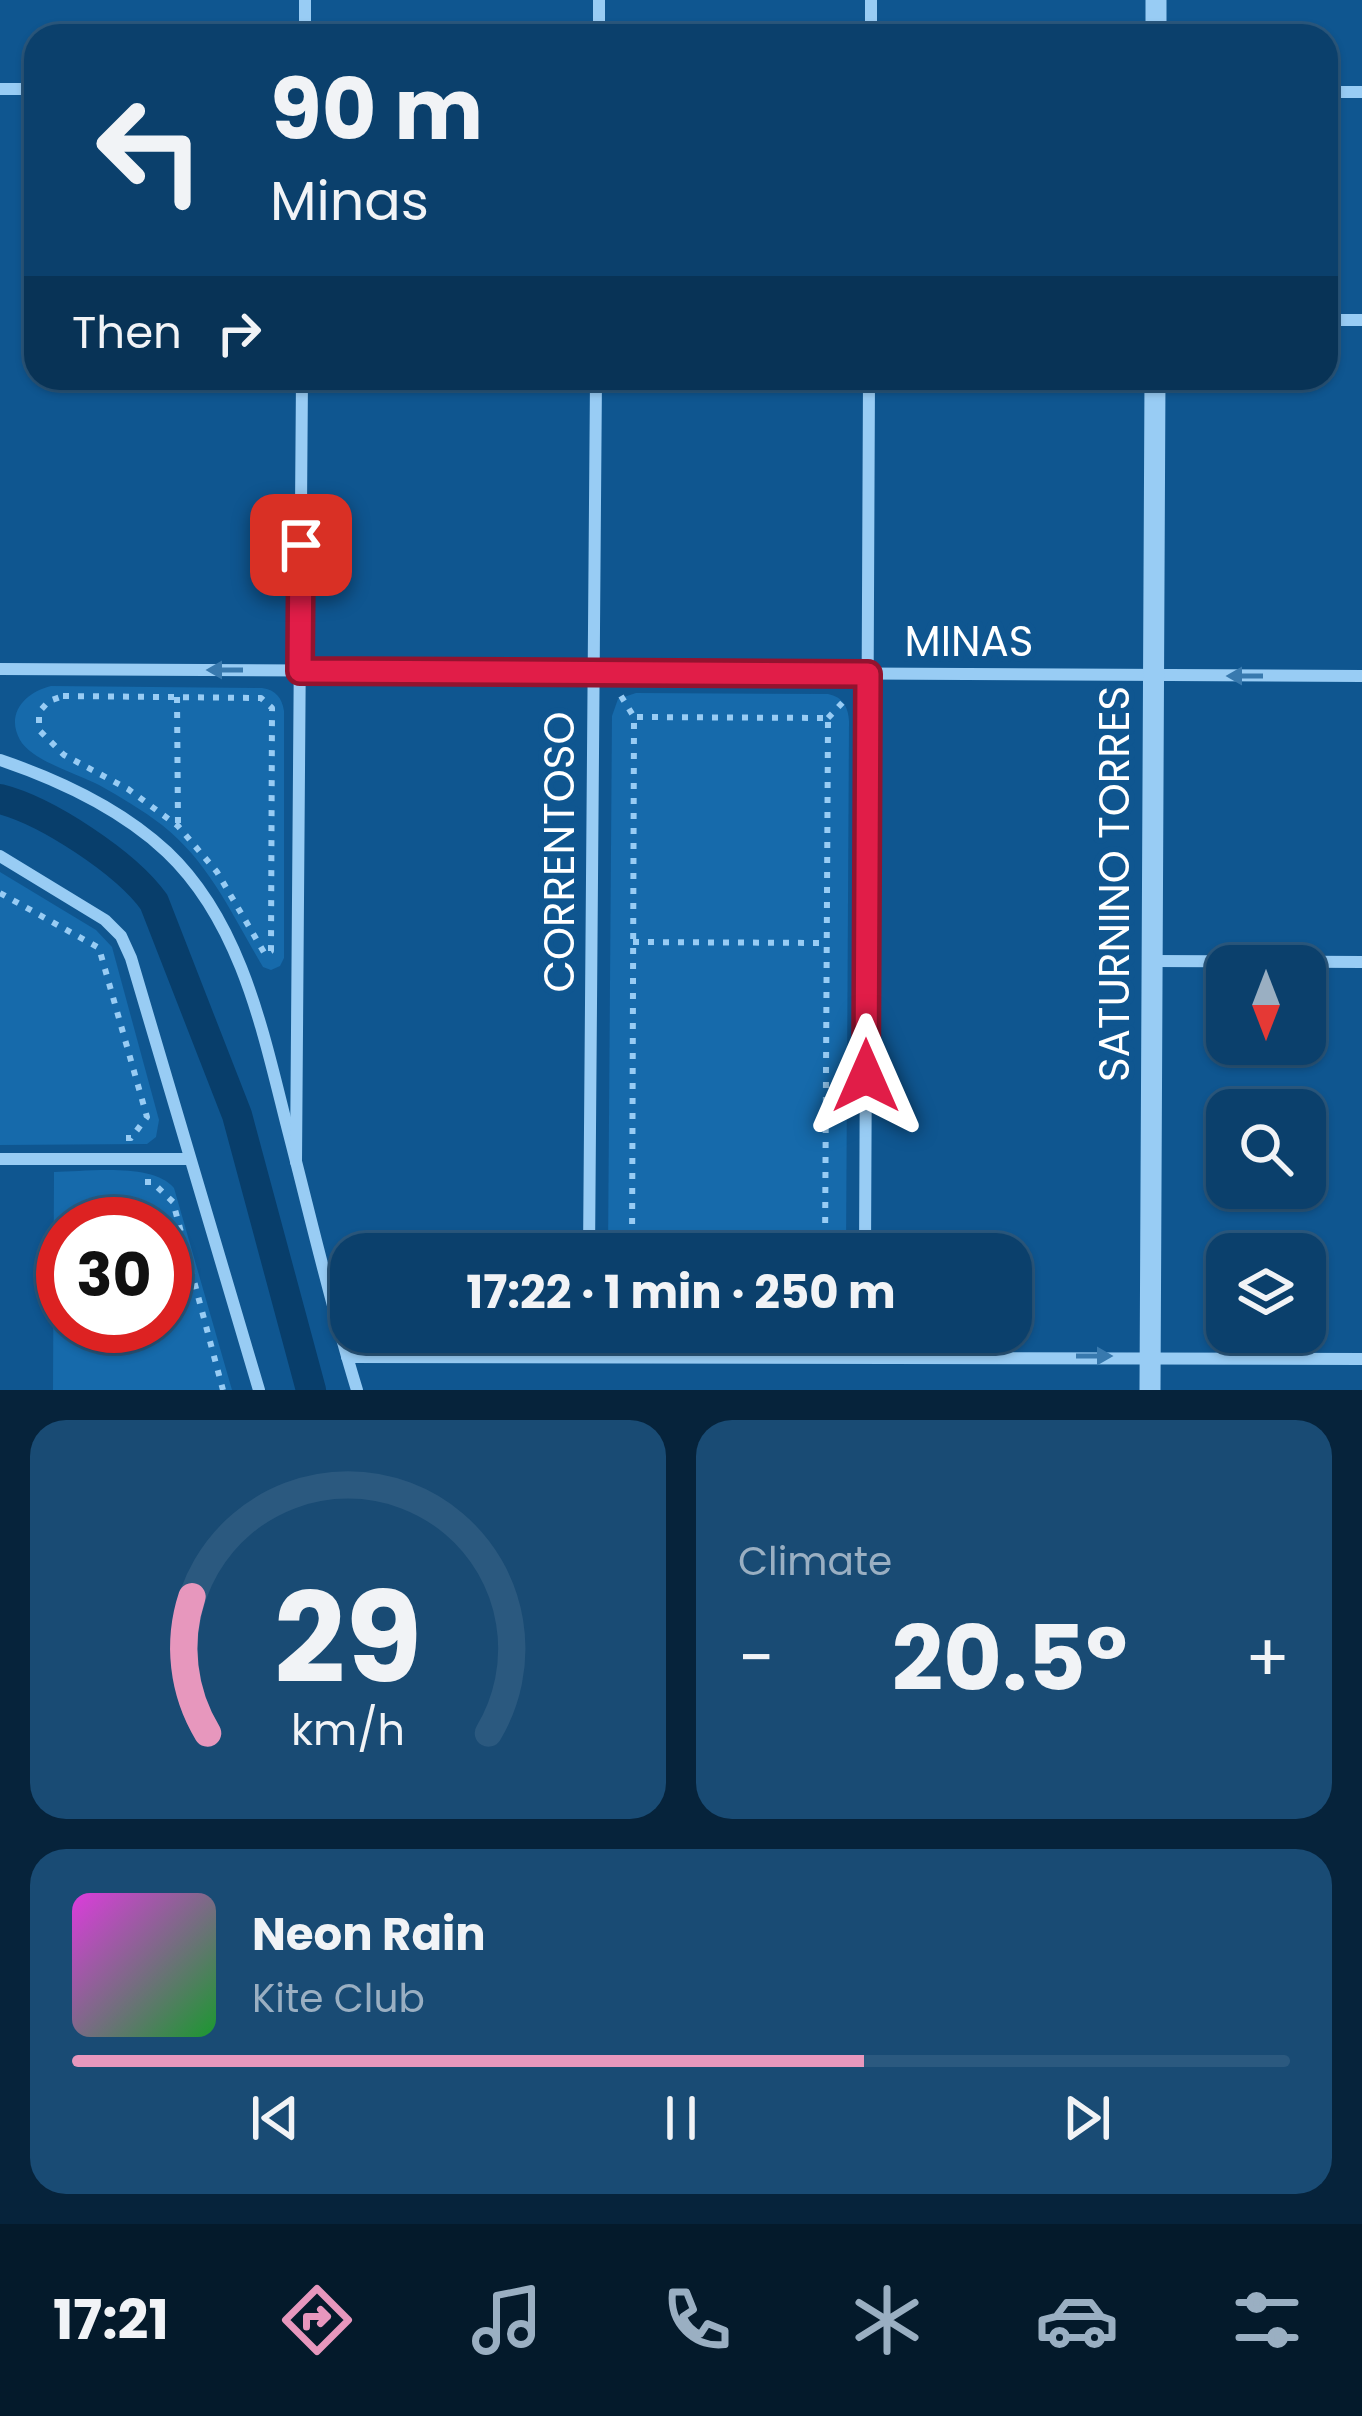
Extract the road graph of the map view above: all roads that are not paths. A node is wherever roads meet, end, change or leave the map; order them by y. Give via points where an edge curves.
1 (302, 390) edge
2 (596, 390) edge
3 (869, 390) edge
4 (1155, 390) edge
5 (0, 669) edge
6 (300, 671) junction
7 (594, 672) junction
8 (868, 674) junction
9 (1155, 675) junction
10 (1362, 676) edge
11 (0, 760) edge
12 (0, 856) edge
13 (1153, 961) junction
14 (1362, 962) edge
15 (0, 1159) edge
16 (190, 1159) junction
17 (296, 1162) junction
18 (589, 1233) edge
19 (865, 1233) edge
20 (588, 1353) edge
21 (864, 1353) edge
22 (588, 1357) junction
23 (864, 1357) junction
24 (1150, 1357) junction
25 (346, 1358) junction
26 (1362, 1359) edge
27 (259, 1390) edge
28 (357, 1390) edge
29 (1150, 1390) edge

1 - 6 street
2 - 7 street, CORRENTOSO
3 - 8 street
4 - 9 street, SATURNINO TORRES
6 -> 5 street, MINAS
6 - 7 street, MINAS
6 - 17 street
7 - 8 street, MINAS
7 - 18 street, CORRENTOSO
8 - 9 street, MINAS
8 - 19 street
10 -> 9 street, MINAS
9 - 13 street, SATURNINO TORRES
11 - 17 street via 102,805 189,877 245,980
12 - 16 street via 122,936
13 - 14 street
13 - 24 street, SATURNINO TORRES
15 - 16 street
16 - 27 street
17 - 25 street
20 - 22 street
21 - 23 street
22 - 23 street
22 - 25 street
23 -> 24 street
24 - 26 street
24 - 29 street, SATURNINO TORRES
25 - 28 street

